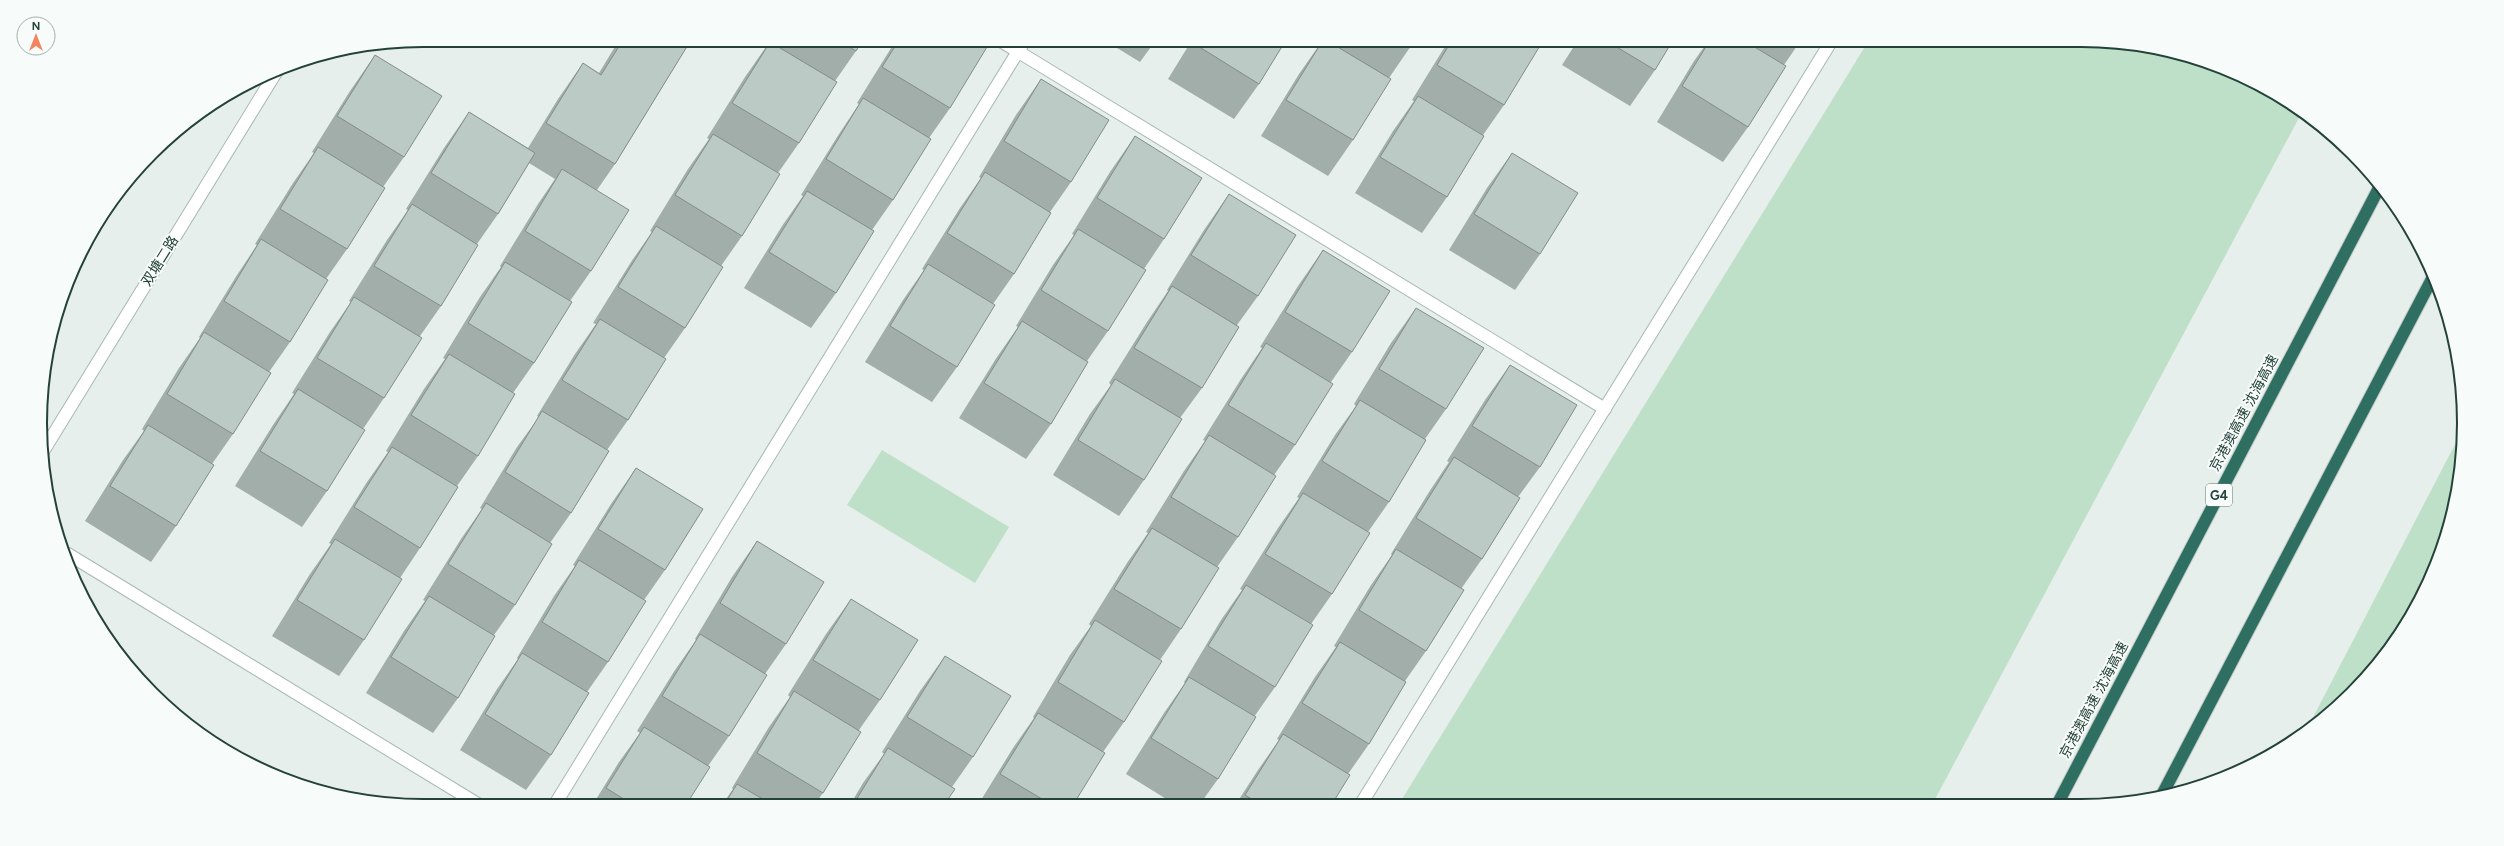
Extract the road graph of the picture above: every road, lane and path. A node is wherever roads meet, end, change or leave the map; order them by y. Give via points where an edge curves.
1 (1011, 47) edge
2 (1021, 47) edge
3 (1828, 47) edge
4 (1018, 51) junction
5 (272, 79) edge
6 (2377, 192) edge
7 (2430, 283) edge
8 (1604, 409) junction
9 (48, 444) edge
10 (72, 556) edge
11 (2165, 789) edge
12 (470, 799) edge
13 (558, 799) edge
14 (1364, 799) edge
15 (2060, 799) edge

1 - 4 street
2 - 4 street
3 - 8 street
4 - 8 street
4 - 13 street
5 - 9 street, 双塘二路
6 - 15 highway, 京港澳高速 沈海高速 / G4
7 - 11 highway
8 - 14 street
10 - 12 street

